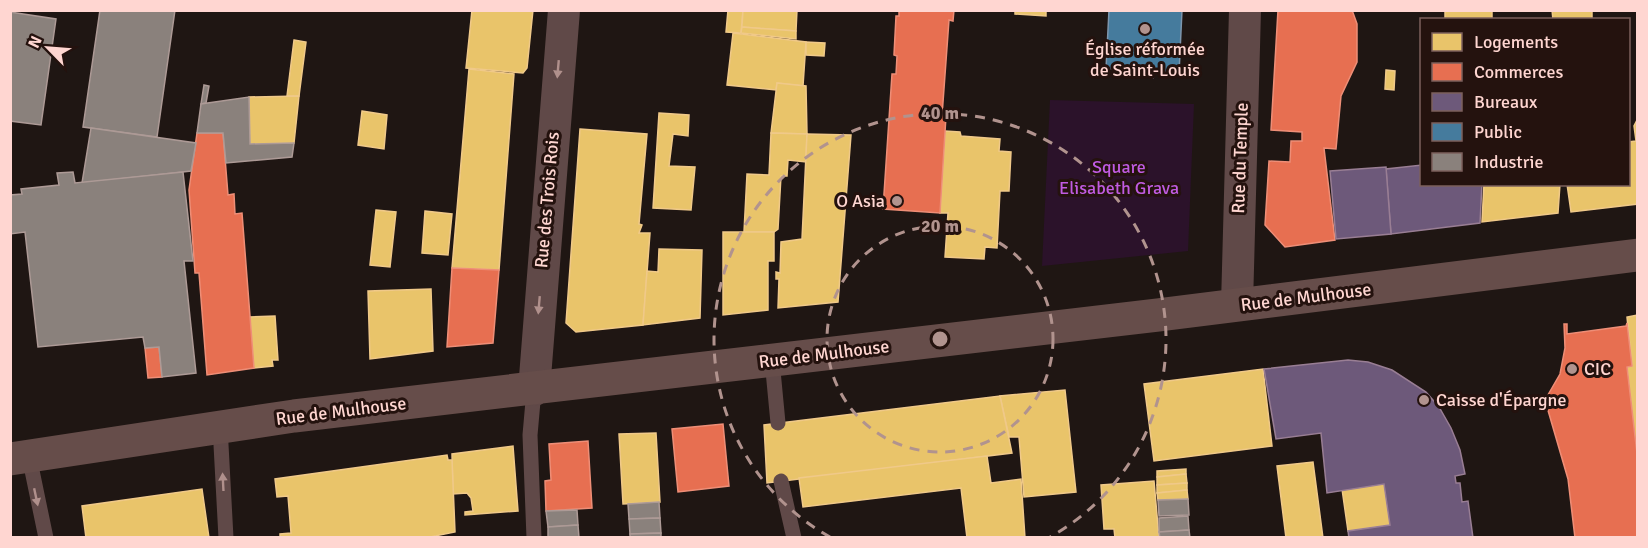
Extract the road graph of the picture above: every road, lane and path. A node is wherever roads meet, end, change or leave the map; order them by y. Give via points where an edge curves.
1 (564, 10) edge
2 (1245, 10) edge
3 (1638, 255) edge
4 (1236, 305) junction
5 (772, 360) junction
6 (534, 390) junction
7 (778, 423) dead end
8 (220, 426) junction
9 (20, 457) edge
10 (781, 481) dead end
11 (46, 537) edge
12 (226, 537) edge
13 (534, 537) edge
14 (794, 537) edge

1 -> 6 street, Rue des Trois Rois
2 - 4 street, Rue du Temple
3 - 4 main road, Rue de Mulhouse
4 - 5 main road, Rue de Mulhouse
5 - 6 main road, Rue de Mulhouse
5 - 7 lane
6 - 8 main road, Rue de Mulhouse
6 - 13 lane via 530,435
8 - 9 main road, Rue de Mulhouse
12 -> 8 lane
9 -> 11 lane
10 - 14 lane

